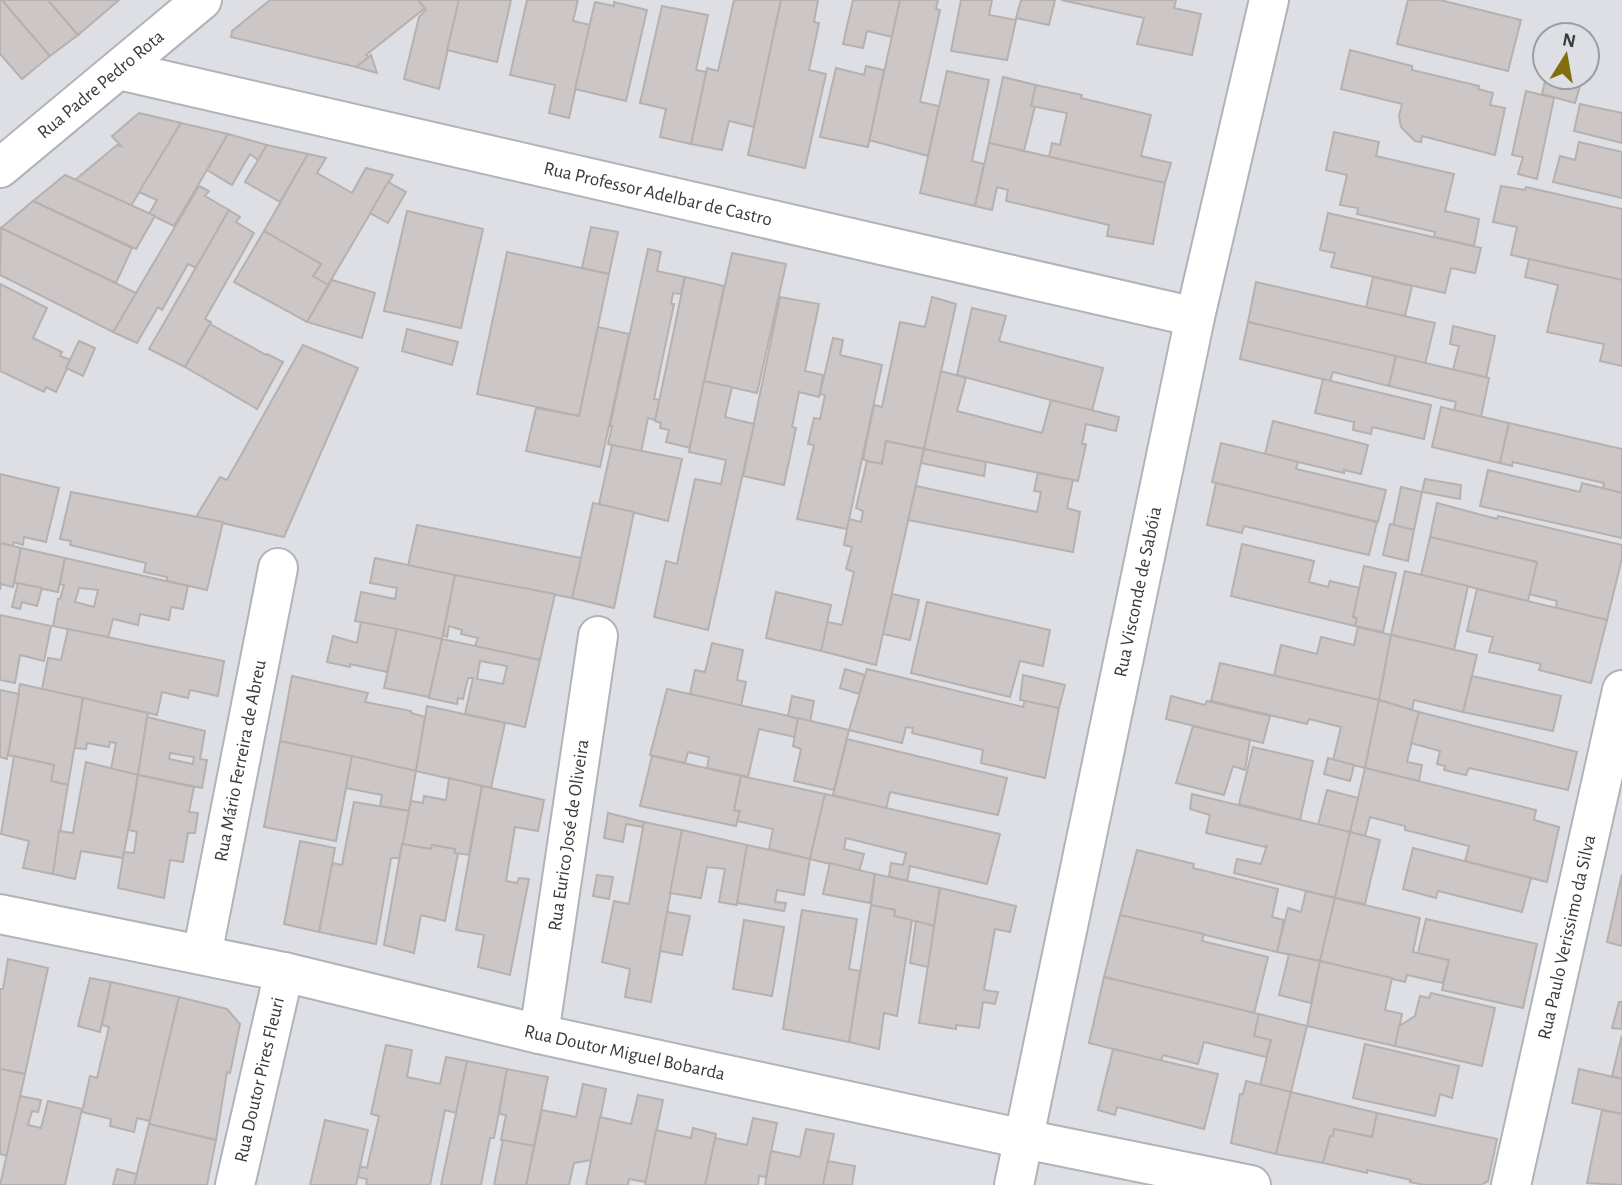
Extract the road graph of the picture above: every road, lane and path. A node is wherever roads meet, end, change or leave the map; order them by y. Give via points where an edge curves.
1 (202, 0) edge
2 (1269, 0) edge
3 (119, 70) junction
4 (0, 167) edge
5 (1195, 317) junction
6 (278, 568) dead end
7 (598, 636) dead end
8 (1622, 690) edge
9 (0, 914) edge
10 (202, 955) junction
11 (284, 972) junction
12 (539, 1034) junction
13 (1024, 1139) junction
14 (235, 1185) edge
15 (1014, 1185) edge
16 (1251, 1185) edge
17 (1511, 1185) edge

1 - 3 street, Rua Padre Pedro Rota
2 - 5 street, Rua Visconde de Sabóia
3 - 4 street, Rua Padre Pedro Rota
3 - 5 street, Rua Professor Adelbar de Castro
5 - 13 street, Rua Visconde de Sabóia
6 - 10 street, Rua Mário Ferreira de Abreu
7 - 12 street, Rua Eurico José de Oliveira
8 - 17 street, Rua Paulo Verissimo da Silva
9 - 10 street, Rua Doutor Miguel Bobarda
10 - 11 street, Rua Doutor Miguel Bobarda
11 - 12 street, Rua Doutor Miguel Bobarda
11 - 14 street, Rua Doutor Pires Fleuri
12 - 13 street, Rua Doutor Miguel Bobarda
13 - 15 street, Rua Visconde de Sabóia
13 - 16 street, Rua Doutor Miguel Bobarda

